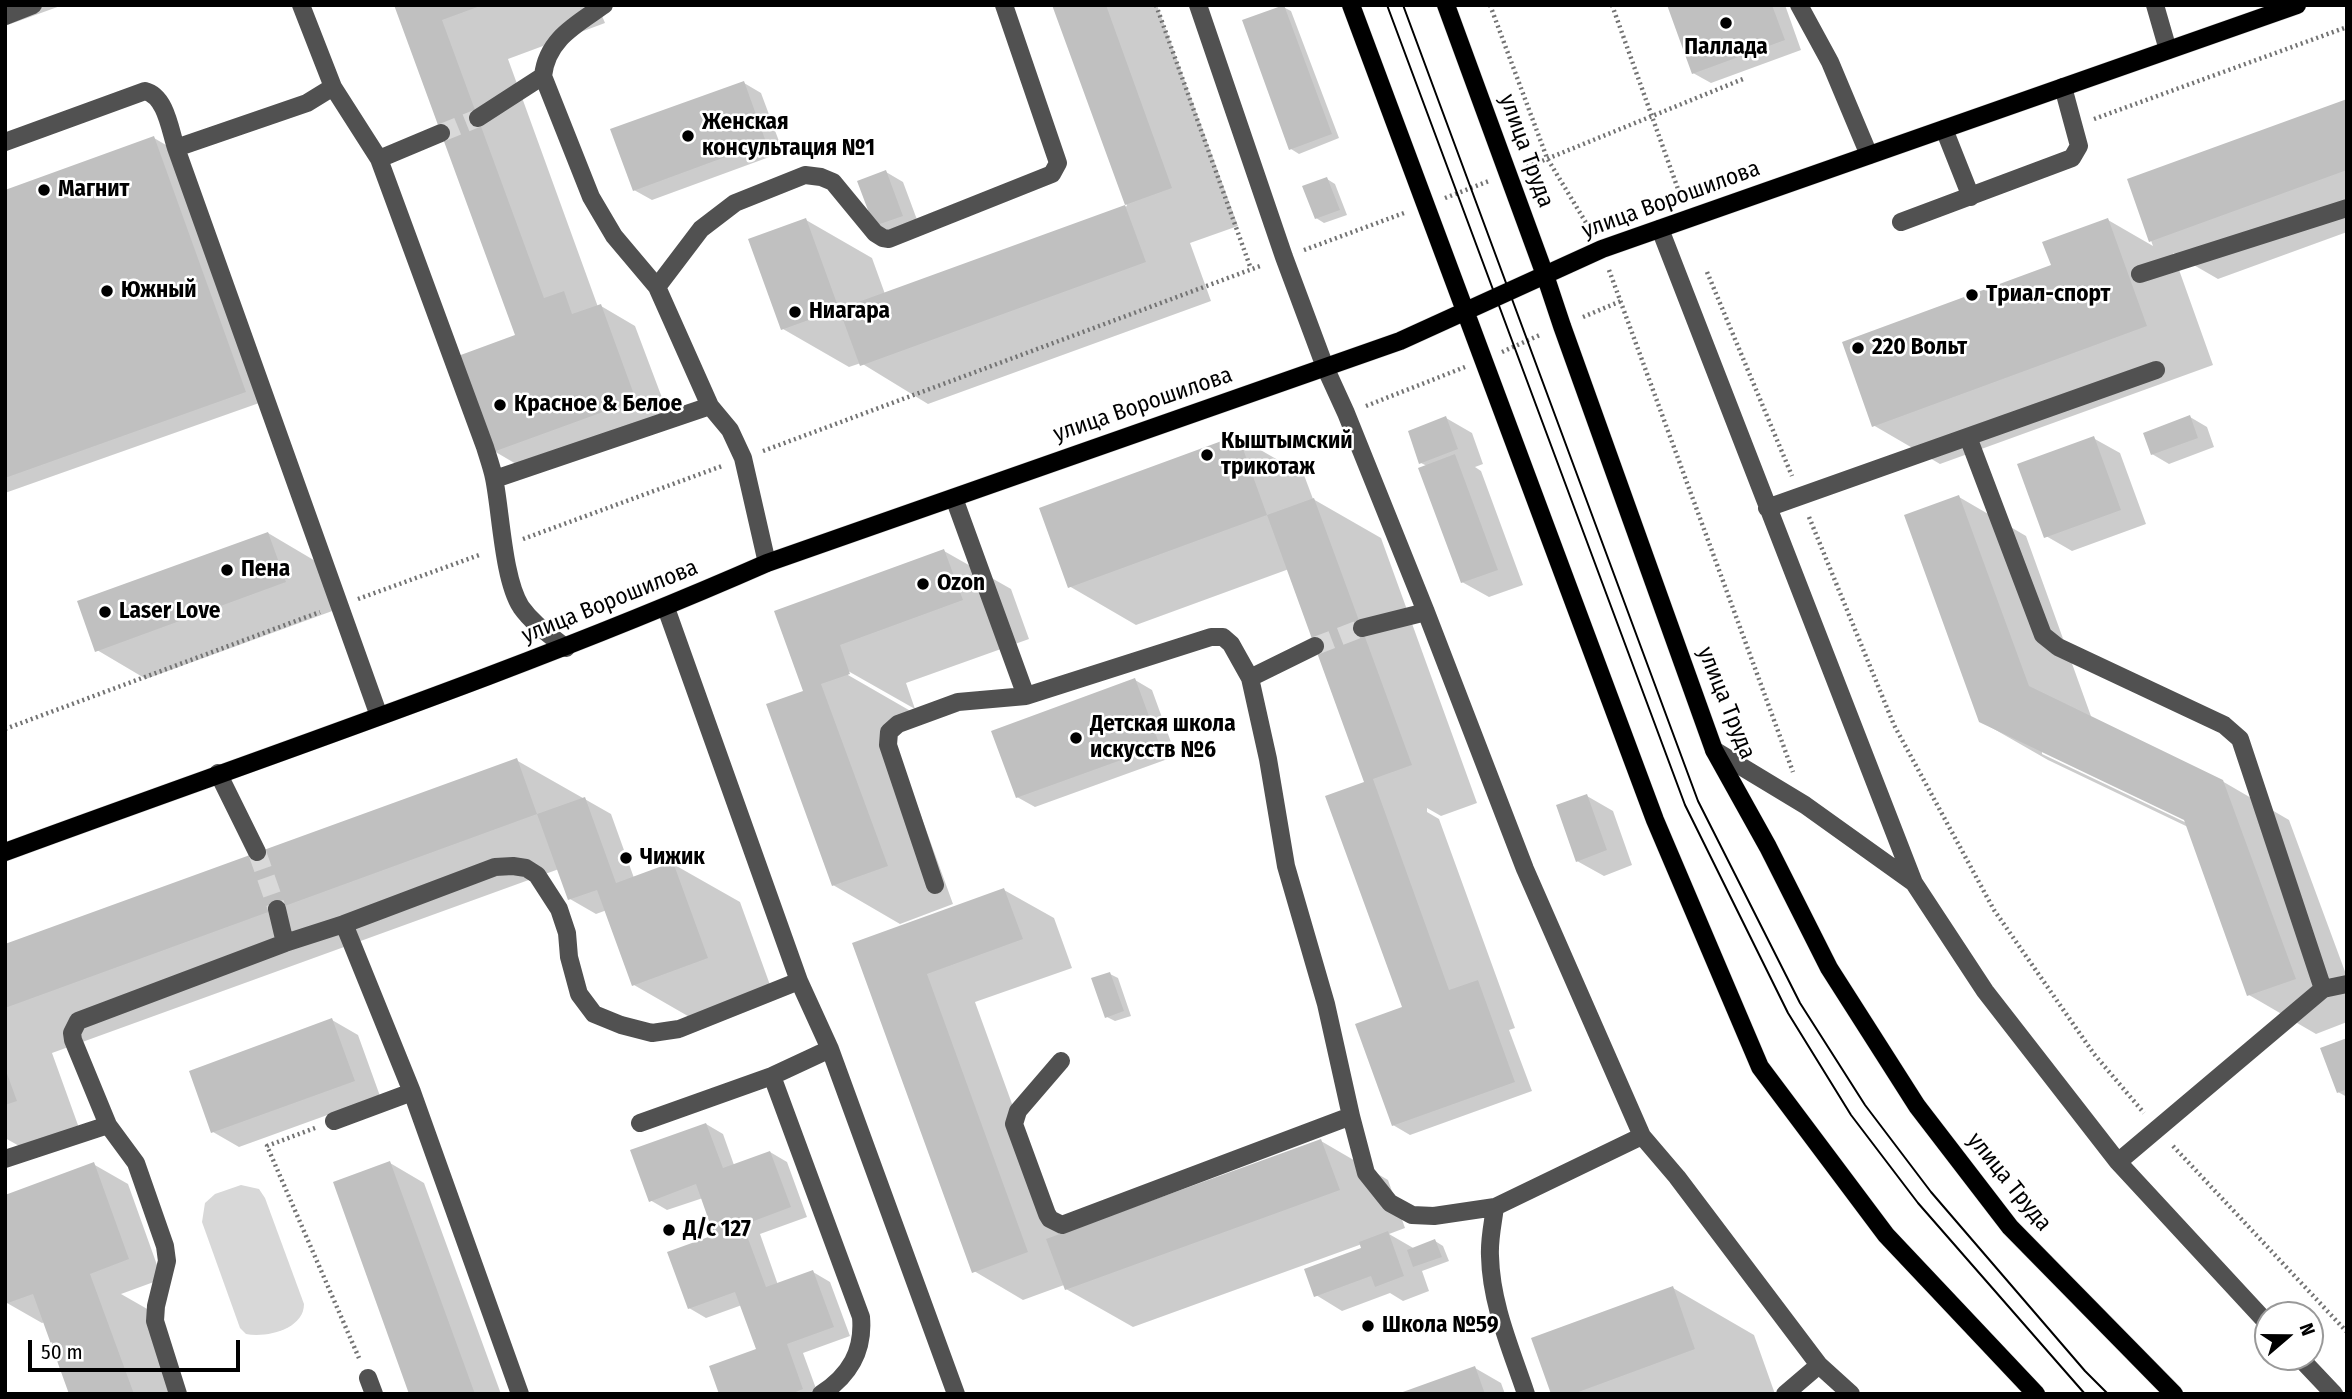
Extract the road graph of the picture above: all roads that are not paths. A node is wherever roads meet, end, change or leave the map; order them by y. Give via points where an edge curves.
1 (33, 5) edge
2 (302, 5) edge
3 (604, 5) edge
4 (1004, 5) edge
5 (1198, 5) edge
6 (1351, 5) edge
7 (1446, 5) edge
8 (1799, 5) edge
9 (2155, 5) edge
10 (2297, 5) edge
11 (5, 16) edge
12 (2168, 50) junction
13 (543, 76) junction
14 (2063, 87) junction
15 (333, 88) junction
16 (478, 118) tunnel mouth
17 (1944, 129) junction
18 (441, 133) tunnel mouth
19 (5, 142) edge
20 (176, 148) junction
21 (1869, 155) junction
22 (379, 159) junction
23 (1971, 197) junction
24 (2347, 208) edge
25 (1901, 222) dead end
26 (1660, 229) junction
27 (2140, 274) dead end
28 (1545, 275) junction
29 (657, 287) junction
30 (1465, 312) junction
31 (1325, 368) junction
32 (2156, 370) dead end
33 (710, 406) junction
34 (1968, 437) junction
35 (495, 479) junction
36 (954, 498) junction
37 (1768, 508) junction
38 (767, 563) junction
39 (666, 608) junction
40 (1426, 612) junction
41 (1362, 628) tunnel mouth
42 (1315, 646) tunnel mouth
43 (566, 648) junction
44 (1250, 678) junction
45 (1026, 696) junction
46 (379, 716) junction
47 (1714, 750) junction
48 (218, 773) junction
49 (5, 852) edge
50 (257, 852) tunnel mouth
51 (1914, 883) junction
52 (935, 885) dead end
53 (277, 909) tunnel mouth
54 (344, 924) junction
55 (285, 943) junction
56 (799, 981) junction
57 (2347, 984) edge
58 (2323, 989) junction
59 (830, 1049) junction
60 (1061, 1061) dead end
61 (772, 1076) junction
62 (412, 1092) junction
63 (1351, 1116) junction
64 (334, 1121) road end
65 (640, 1123) dead end
66 (108, 1125) junction
67 (1642, 1136) junction
68 (5, 1159) edge
69 (2118, 1162) junction
70 (1495, 1207) junction
71 (2254, 1309) edge
72 (1819, 1365) junction
73 (2312, 1371) edge
74 (178, 1394) edge
75 (520, 1394) edge
76 (821, 1394) edge
77 (956, 1394) edge
78 (1526, 1394) edge
79 (1785, 1394) edge
80 (1851, 1394) edge
81 (2036, 1394) edge
82 (2174, 1394) edge
83 (2334, 1394) edge

1 - 11 lane
2 - 15 lane
3 - 13 lane via 551,47
4 - 29 lane via 1058,163 1052,174 889,239 875,233 833,182 805,175 735,203 701,229
5 - 31 lane
6 - 30 main road
7 - 28 main road, улица Труда
8 - 21 lane via 1830,62
9 - 12 lane
10 - 12 main road, улица Ворошилова
12 - 14 main road, улица Ворошилова
13 - 16 lane
13 - 29 lane via 592,197 614,236
14 - 17 main road, улица Ворошилова
14 - 23 lane via 2079,146 2072,158
15 - 20 lane via 307,103
15 - 22 lane
17 - 21 main road, улица Ворошилова
17 - 23 lane
18 - 22 lane
19 - 20 lane via 145,91 160,103
20 - 46 lane
21 - 26 main road, улица Ворошилова
22 - 35 lane
23 - 25 lane
24 - 27 lane
26 - 28 main road, улица Ворошилова
26 - 37 lane
28 - 30 main road, улица Ворошилова
28 - 47 main road, улица Труда
29 - 33 lane
30 - 31 main road, улица Ворошилова
30 - 81 main road via 1655,820 1760,1068 1886,1235
31 - 36 main road, улица Ворошилова
31 - 40 lane
32 - 34 lane
33 - 35 lane
33 - 38 lane via 730,430 743,458
34 - 37 lane
34 - 58 lane via 2043,635 2057,647 2224,725 2240,739
35 - 43 lane via 520,606
36 - 38 main road, улица Ворошилова
36 - 45 lane
37 - 51 lane
38 - 39 main road, улица Ворошилова
39 - 43 main road, улица Ворошилова
39 - 56 lane
40 - 41 lane
40 - 67 lane via 1525,869
42 - 44 lane
43 - 46 main road, улица Ворошилова
44 - 45 lane via 1231,644 1217,636
44 - 63 lane via 1286,866 1326,1003
45 - 52 lane via 958,702 898,724 889,732 888,745
46 - 48 main road, улица Ворошилова
47 - 51 lane via 1805,805
47 - 82 main road, улица Труда via 1829,968 1917,1106 2010,1227
48 - 49 main road, улица Ворошилова
48 - 50 lane
51 - 69 lane via 1985,991
53 - 55 lane
54 - 55 lane
54 - 56 lane via 495,867 513,866 537,875 559,909 579,994 594,1013 621,1025 652,1033 679,1029
54 - 62 lane
55 - 66 lane via 78,1021 73,1040
56 - 59 lane
57 - 58 lane
58 - 69 lane
59 - 61 lane
59 - 77 lane
60 - 63 lane via 1018,1111 1014,1124 1047,1214 1062,1225
61 - 65 lane
61 - 76 lane via 862,1317 859,1351 848,1372
62 - 64 lane
62 - 75 lane
63 - 70 lane via 1366,1173 1390,1203 1412,1215 1434,1216
66 - 68 lane
66 - 74 lane via 136,1163 165,1246 167,1261 155,1321
67 - 70 lane
67 - 72 lane
69 - 71 lane
70 - 78 lane via 1490,1254 1493,1288
72 - 79 lane
72 - 80 lane
73 - 83 lane

